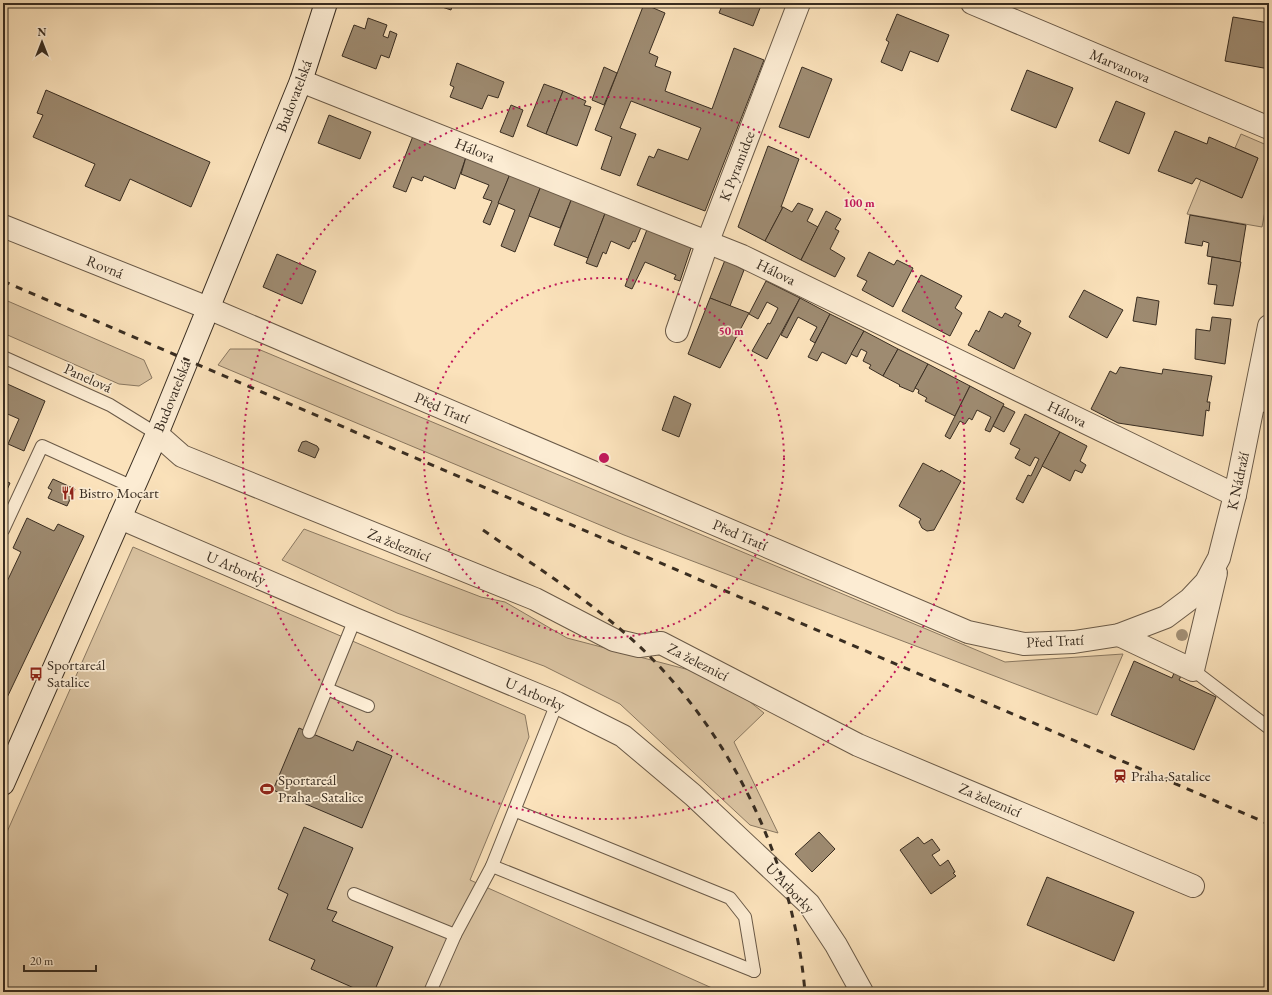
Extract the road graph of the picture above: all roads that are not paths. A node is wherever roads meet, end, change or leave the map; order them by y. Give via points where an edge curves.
1 (326, 3) edge
2 (799, 3) edge
3 (972, 3) edge
4 (301, 81) junction
5 (1269, 128) edge
6 (3, 226) edge
7 (708, 242) junction
8 (208, 308) junction
9 (1269, 326) edge
10 (677, 331) dead end
11 (3, 357) edge
12 (1262, 405) edge
13 (157, 434) junction
14 (133, 487) junction
15 (1235, 496) junction
16 (120, 518) junction
17 (3, 530) edge
18 (1219, 558) junction
19 (355, 619) junction
20 (1119, 635) junction
21 (1193, 670) junction
22 (327, 689) junction
23 (557, 703) junction
24 (368, 706) dead end
25 (1269, 728) edge
26 (309, 732) dead end
27 (3, 784) edge
28 (516, 810) junction
29 (492, 866) junction
30 (1193, 886) dead end
31 (354, 894) dead end
32 (455, 935) junction
33 (430, 992) edge
34 (862, 992) edge

1 - 4 street, Budovatelská
2 - 7 street, K Pyramidce
3 - 5 street, Marvanova
4 - 7 street, Hálova
4 - 8 street, Budovatelská
6 - 8 street, Rovná
7 - 10 street, K Pyramidce
7 - 15 street, Hálova via 742,256
8 - 13 street, Budovatelská
8 - 20 street, Před Tratí via 968,632 1024,644 1074,642
9 - 12 street, K Nádraží
11 - 13 lane, Panelová via 110,405
12 - 15 street, K Nádraží
13 - 14 street, Budovatelská
13 - 30 street, Za železnicí via 182,456 535,599 614,640 639,646 662,643 858,745
14 - 16 street, Budovatelská
14 - 17 lane via 42,446
15 - 18 street, K Nádraží
16 - 19 street, U Arborky
16 - 27 street, Budovatelská
18 - 20 street, K Nádraží via 1206,582 1190,599 1166,617
18 - 21 street, K Nádraží
19 - 22 lane
19 - 23 street, U Arborky
20 - 21 street
21 - 25 lane
22 - 24 lane
22 - 26 lane
23 - 28 lane
23 - 34 street, U Arborky via 622,736 693,795 782,878 808,904 836,945
28 - 29 lane
28 - 29 lane via 730,898 745,917 754,971
29 - 32 lane
31 - 32 lane
32 - 33 lane

